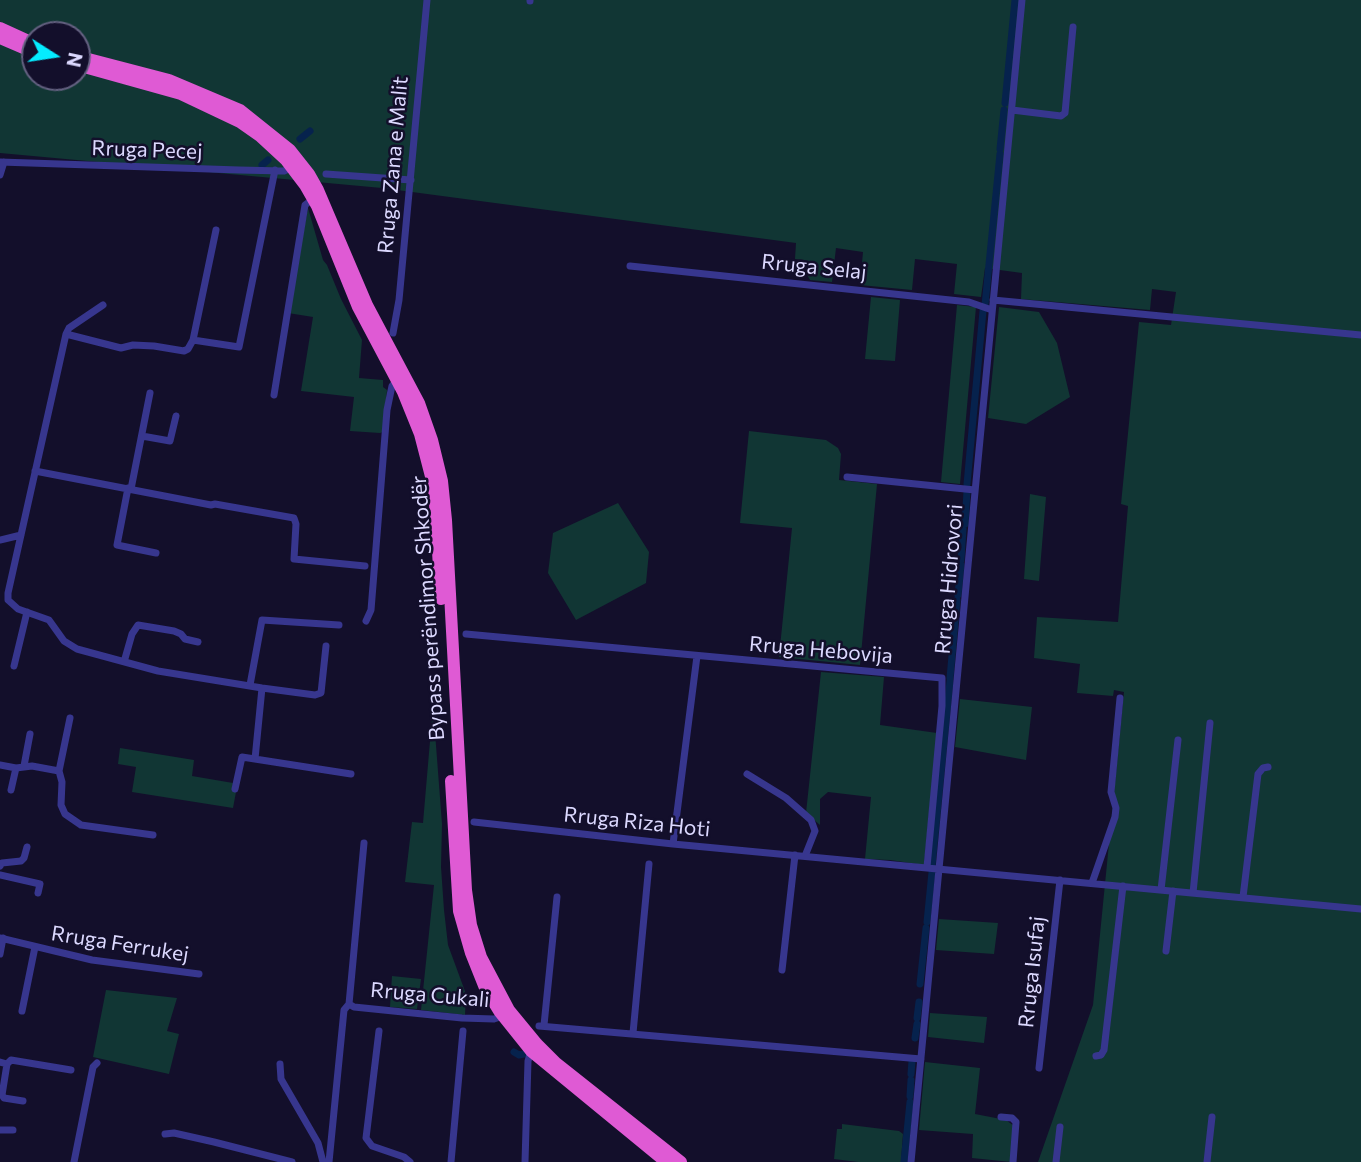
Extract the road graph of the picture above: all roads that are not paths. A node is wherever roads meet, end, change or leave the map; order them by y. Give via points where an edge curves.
1 (427, 0) edge
2 (1022, 0) edge
3 (1073, 27) dead end
4 (0, 28) edge
5 (0, 38) edge
6 (21, 38) edge
7 (21, 47) edge
8 (91, 60) edge
9 (91, 69) edge
10 (1012, 110) junction
11 (2, 162) edge
12 (292, 167) junction
13 (275, 170) junction
14 (326, 174) dead end
15 (0, 175) edge
16 (411, 180) junction
17 (313, 199) junction
18 (216, 230) dead end
19 (630, 267) dead end
20 (993, 300) junction
21 (103, 305) dead end
22 (992, 310) junction
23 (393, 333) dead end
24 (65, 334) junction
25 (1361, 335) edge
26 (193, 340) junction
27 (397, 380) junction
28 (150, 393) dead end
29 (274, 395) dead end
30 (176, 416) dead end
31 (142, 436) junction
32 (35, 471) junction
33 (847, 477) dead end
34 (130, 488) junction
35 (975, 490) junction
36 (21, 535) junction
37 (0, 540) edge
38 (156, 553) dead end
39 (365, 566) dead end
40 (27, 612) junction
41 (366, 621) dead end
42 (339, 625) dead end
43 (466, 634) dead end
44 (198, 642) dead end
45 (326, 646) dead end
46 (697, 656) junction
47 (124, 662) junction
48 (14, 666) dead end
49 (250, 685) junction
50 (261, 688) junction
51 (1120, 698) dead end
52 (70, 718) dead end
53 (1210, 723) dead end
54 (30, 734) dead end
55 (1178, 740) dead end
56 (255, 759) junction
57 (0, 765) edge
58 (24, 765) junction
59 (1268, 767) dead end
60 (16, 768) junction
61 (59, 771) junction
62 (351, 774) dead end
63 (747, 774) dead end
64 (235, 789) dead end
65 (11, 790) dead end
66 (474, 822) dead end
67 (153, 835) dead end
68 (364, 843) dead end
69 (673, 844) junction
70 (27, 847) dead end
71 (795, 855) junction
72 (805, 856) junction
73 (649, 864) dead end
74 (0, 866) edge
75 (926, 867) junction
76 (939, 868) junction
77 (0, 875) edge
78 (1060, 880) junction
79 (1092, 883) junction
80 (1123, 886) junction
81 (1161, 890) junction
82 (1173, 891) junction
83 (1194, 893) junction
84 (38, 894) dead end
85 (1243, 897) junction
86 (557, 898) dead end
87 (1361, 909) edge
88 (2, 938) edge
89 (35, 947) junction
90 (1167, 951) dead end
91 (0, 954) edge
92 (782, 971) dead end
93 (199, 974) dead end
94 (349, 1004) junction
95 (22, 1011) dead end
96 (503, 1016) junction
97 (379, 1031) dead end
98 (463, 1031) dead end
99 (633, 1033) junction
100 (531, 1051) junction
101 (1096, 1056) dead end
102 (920, 1059) junction
103 (4, 1063) edge
104 (97, 1063) dead end
105 (281, 1064) dead end
106 (1039, 1068) dead end
107 (71, 1070) dead end
108 (23, 1101) dead end
109 (1001, 1117) dead end
110 (1212, 1117) dead end
111 (1060, 1127) dead end
112 (0, 1130) edge
113 (13, 1130) dead end
114 (165, 1134) dead end
115 (74, 1162) edge
116 (292, 1162) edge
117 (323, 1162) edge
118 (329, 1162) edge
119 (410, 1162) edge
120 (451, 1162) edge
121 (525, 1162) edge
122 (666, 1162) edge
123 (681, 1162) edge
124 (911, 1162) edge
125 (1013, 1162) edge
126 (1056, 1162) edge
127 (1207, 1162) edge

1 - 16 street, Rruga Zana e Malit
2 - 10 street, Rruga Hidrovori
3 - 10 street via 1065,113
4 - 6 highway
5 - 7 highway
8 - 123 highway, Bypass perëndimor Shkodër via 169,80 240,110 290,150 318,190 367,305 419,403 442,481 466,890 481,957 509,1010 537,1044
9 - 12 highway, Bypass perëndimor Shkodër via 160,87 214,108 261,136
10 - 20 street, Rruga Hidrovori
11 - 13 street, Rruga Pecej
11 - 15 street
12 - 13 street, Rruga Pecej
12 - 17 highway, Bypass perëndimor Shkodër
13 - 26 street via 239,347
14 - 16 street
16 - 23 street, Rruga Zana e Malit
17 - 27 highway, Bypass perëndimor Shkodër via 358,307
17 - 29 street via 305,205
18 - 26 street
19 - 22 street, Rruga Selaj via 969,302
20 - 22 street, Rruga Hidrovori
20 - 25 street
21 - 24 street
22 - 35 street, Rruga Hidrovori
24 - 26 street via 121,348 155,346 184,351
24 - 32 street
27 - 41 street via 387,410 371,610
27 - 96 highway, Bypass perëndimor Shkodër via 421,434 436,505 459,911 485,988
28 - 31 street
30 - 31 street via 170,441
31 - 34 street
32 - 34 street
32 - 36 street
33 - 35 street
34 - 38 street via 117,545
34 - 39 street via 293,518 294,559
35 - 76 street, Rruga Hidrovori
36 - 37 street
36 - 40 street via 8,600
40 - 47 street via 49,620 71,646
40 - 48 street
42 - 49 street via 262,620
43 - 46 street, Rruga Hebovija
44 - 47 street via 174,631 138,625
45 - 50 street via 321,693
46 - 69 street
46 - 75 street, Rruga Hebovija via 942,678
47 - 49 street
49 - 50 street
50 - 56 street
51 - 79 street via 1111,787 1115,817
52 - 61 street
53 - 83 street
54 - 58 street
55 - 81 street
56 - 62 street
56 - 64 street via 240,760
57 - 60 street
58 - 60 street
58 - 61 street
59 - 85 street via 1258,774
60 - 65 street
61 - 67 street via 61,805 72,820
63 - 72 street via 811,820 815,831
66 - 69 street, Rruga Riza Hoti
68 - 94 street, Rruga Cukali
69 - 71 street, Rruga Riza Hoti
70 - 74 street via 21,861
71 - 72 street, Rruga Riza Hoti
71 - 92 street
72 - 75 street, Rruga Riza Hoti
73 - 99 street
75 - 76 street, Rruga Riza Hoti
76 - 78 street
76 - 102 street, Rruga Hidrovori
77 - 84 street via 40,884
78 - 79 street
78 - 106 street, Rruga Isufaj
79 - 80 street
80 - 81 street
80 - 101 street via 1104,1050
81 - 82 street
82 - 83 street
82 - 90 street
83 - 85 street
85 - 87 street
86 - 99 street via 541,1025
88 - 89 street, Rruga Ferrukej
88 - 91 street, Rruga Ferrukej
89 - 93 street, Rruga Ferrukej via 105,963
89 - 95 street, Rruga Ferrukej
94 - 96 street, Rruga Cukali via 462,1018 494,1020
94 - 118 street via 344,1010
96 - 100 highway, Bypass perëndimor Shkodër
97 - 119 street via 366,1138 372,1146
98 - 120 street
99 - 102 street
100 - 121 street
100 - 122 highway, Bypass perëndimor Shkodër
102 - 124 street, Rruga Hidrovori
103 - 107 street via 10,1060
103 - 108 street via 2,1095
104 - 115 street
105 - 117 street via 281,1079 314,1136
109 - 125 street via 1016,1122
110 - 127 street
111 - 126 street
112 - 113 street
114 - 116 street

